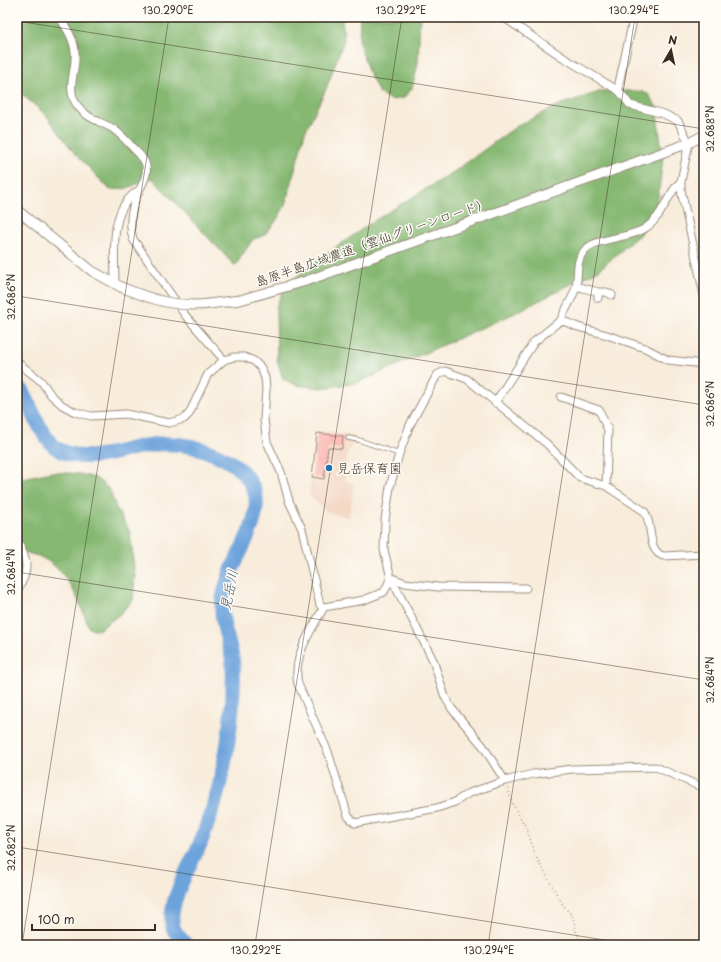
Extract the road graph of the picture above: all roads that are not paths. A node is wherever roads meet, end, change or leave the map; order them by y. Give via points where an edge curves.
1 (59, 17) edge
2 (503, 17) edge
3 (630, 17) edge
4 (619, 91) junction
5 (704, 135) edge
6 (689, 143) junction
7 (681, 181) junction
8 (139, 190) junction
9 (17, 210) edge
10 (118, 286) junction
11 (576, 286) junction
12 (612, 295) dead end
13 (704, 295) edge
14 (561, 320) junction
15 (224, 360) junction
16 (17, 362) edge
17 (704, 364) edge
18 (561, 397) dead end
19 (495, 404) junction
20 (348, 438) dead end
21 (399, 454) junction
22 (606, 486) junction
23 (17, 541) edge
24 (704, 554) edge
25 (392, 578) junction
26 (526, 588) dead end
27 (17, 590) edge
28 (324, 607) junction
29 (505, 780) junction
30 (704, 785) edge

1 - 8 street via 73,40 76,53 72,95 84,114 121,135 141,156 146,166 146,174
2 - 4 street
3 - 4 street via 632,25
4 - 6 street via 630,106 664,114 678,121
5 - 6 street, 島原半島広域農道（雲仙グリーンロード）
6 - 7 street
6 - 10 street, 島原半島広域農道（雲仙グリーンロード）, bridge via 306,281 240,300 196,306 171,304
7 - 11 street via 647,228 593,244 586,249 577,268
7 - 13 street
8 - 10 street via 125,201 117,225 114,244
8 - 15 street via 130,220 133,239 185,315
9 - 10 street, 島原半島広域農道（雲仙グリーンロード） via 92,271
11 - 12 street via 598,295 606,292
11 - 14 street
14 - 17 street via 578,328 645,348 668,360
14 - 19 street via 534,342
15 - 16 street via 208,374 189,414 184,419 169,423 126,414 91,416 75,412 50,395 41,381
15 - 28 street via 244,357 254,361 261,368 266,389 264,420 267,442 302,529 317,598
18 - 22 street via 599,410 608,430
19 - 21 street via 467,379 440,372 436,375 410,425
19 - 22 street via 548,444 580,478
20 - 21 lane
21 - 25 street via 385,520 384,550
22 - 24 street via 648,516 653,548 657,554
23 - 27 street via 25,554 27,565 24,580
25 - 26 street via 405,583 438,587
25 - 28 street via 384,592 364,600
25 - 29 street via 433,660 445,697 483,746
28 - 29 street via 300,655 296,673 298,684 328,752 351,820 360,824 437,808
29 - 30 street via 572,769 642,766 656,767 700,787

